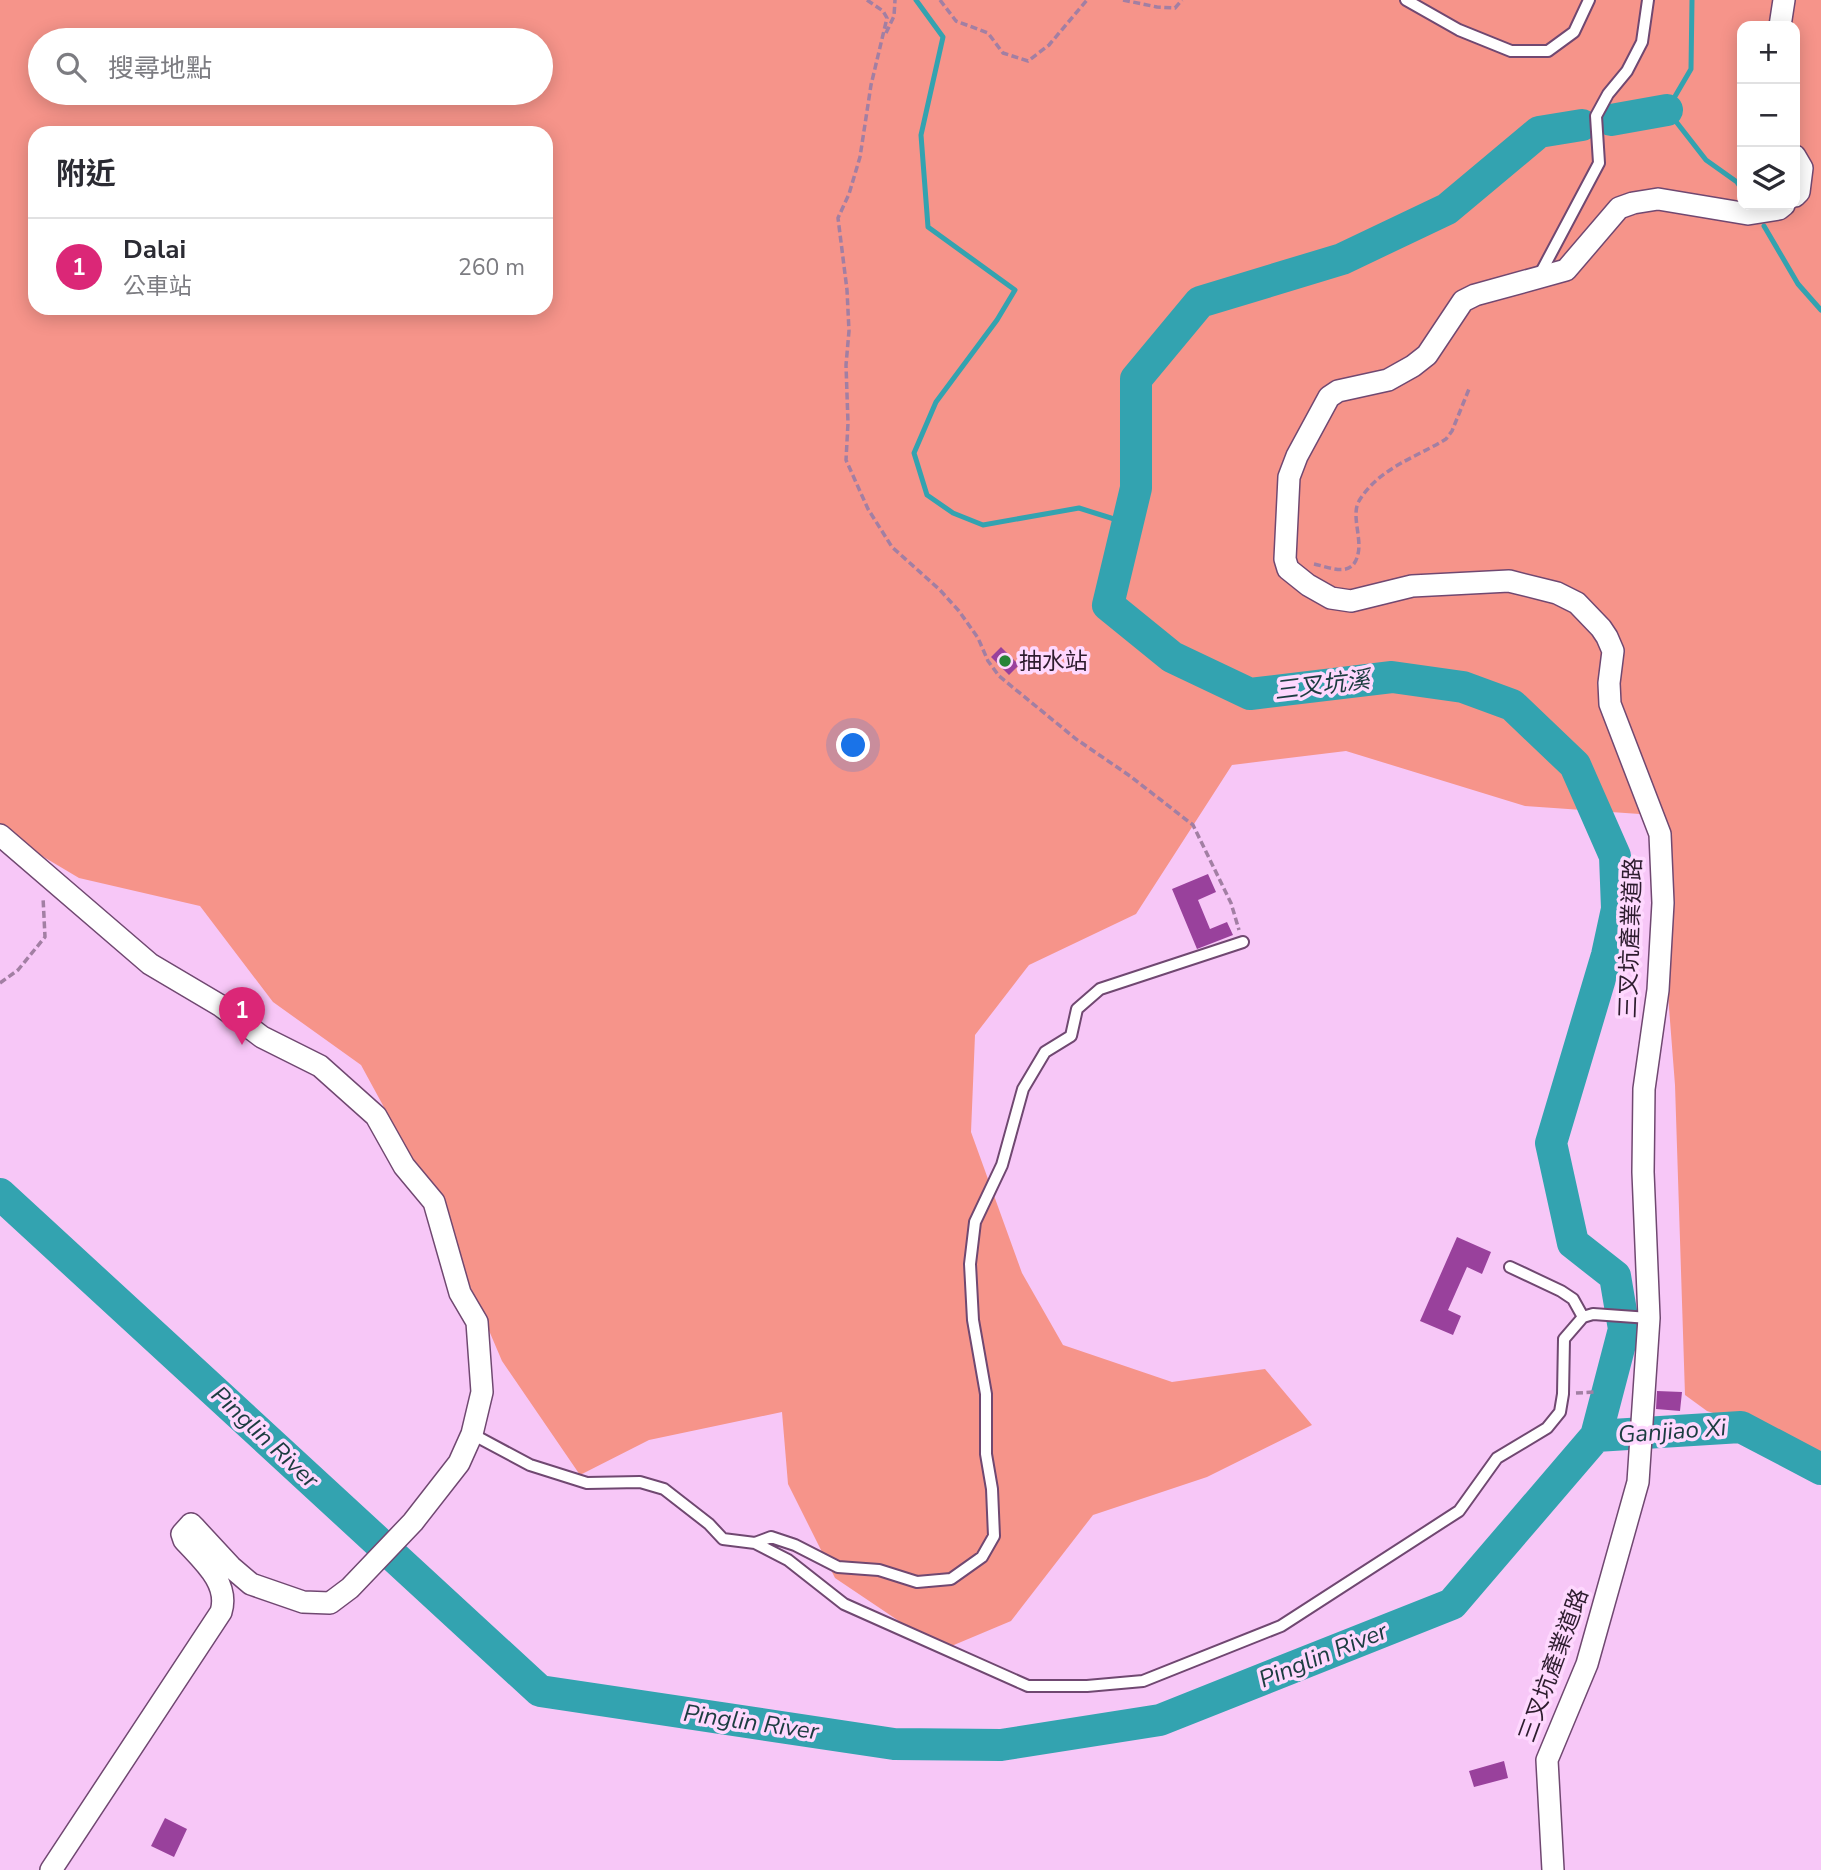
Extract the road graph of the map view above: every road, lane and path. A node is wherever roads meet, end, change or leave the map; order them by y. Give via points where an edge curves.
1 (867, 0) edge
2 (895, 0) edge
3 (940, 0) edge
4 (1087, 0) edge
5 (1123, 0) edge
6 (1182, 0) edge
7 (1406, 0) edge
8 (1589, 0) edge
9 (1648, 0) edge
10 (1784, 0) edge
11 (1781, 21) edge
12 (882, 41) junction
13 (1773, 210) edge
14 (1539, 276) junction
15 (1469, 388) dead end
16 (1285, 558) junction
17 (0, 835) edge
18 (38, 867) junction
19 (1243, 942) joint
20 (0, 983) edge
21 (1510, 1267) dead end
22 (1588, 1315) junction
23 (1649, 1318) junction
24 (1595, 1392) dead end
25 (1563, 1394) junction
26 (472, 1434) junction
27 (755, 1543) junction
28 (51, 1870) edge
29 (1553, 1870) edge

1 - 12 path via 887,18
2 - 12 path via 894,16
3 - 4 path via 956,21 988,33 1003,53 1028,61 1049,45
5 - 6 path via 1175,8
7 - 8 lane via 1459,30 1511,51 1548,51 1574,32
9 - 14 lane via 1642,42 1596,116 1599,163
10 - 11 street
12 - 19 path via 860,157 838,218 849,331 846,460 892,547 959,611 999,676 1193,825 1231,903
13 - 14 street via 1748,214 1658,199 1633,203 1619,208 1566,270
14 - 16 street via 1463,301 1427,355 1413,366 1388,380 1329,397 1289,477
15 - 16 path via 1446,439 1386,471 1358,502 1356,564 1339,570
16 - 23 street, 三叉坑產業道路 via 1288,569 1308,585 1331,598 1351,601 1412,586 1509,581 1536,587 1577,603 1607,637 1613,651 1610,705 1660,834 1663,904 1658,990 1644,1089
17 - 18 street
18 - 20 path via 45,937 18,970
18 - 26 street via 150,964 221,1006 262,1037 320,1066 376,1116 404,1166 434,1202 460,1293 477,1322 482,1392
19 - 27 lane via 1101,989 1077,1009 1071,1036 1045,1052 1023,1089 1002,1165 975,1222 970,1264 973,1320 986,1394 994,1536 982,1557 951,1579 917,1582 879,1570 838,1567 771,1537
21 - 22 lane via 1573,1299
22 - 23 lane
22 - 25 lane via 1564,1339
23 - 29 street, 三叉坑產業道路 via 1638,1482 1587,1664 1547,1760
24 - 25 path
25 - 27 lane via 1560,1412 1547,1428 1497,1458 1459,1511 1281,1626 1143,1681 1028,1686 844,1604 788,1560
26 - 27 lane via 530,1465 587,1483 640,1482 663,1489 723,1539
26 - 28 street via 459,1463 433,1499 350,1588 330,1603 303,1602 251,1584 191,1524 187,1526 184,1540 223,1589 221,1612

